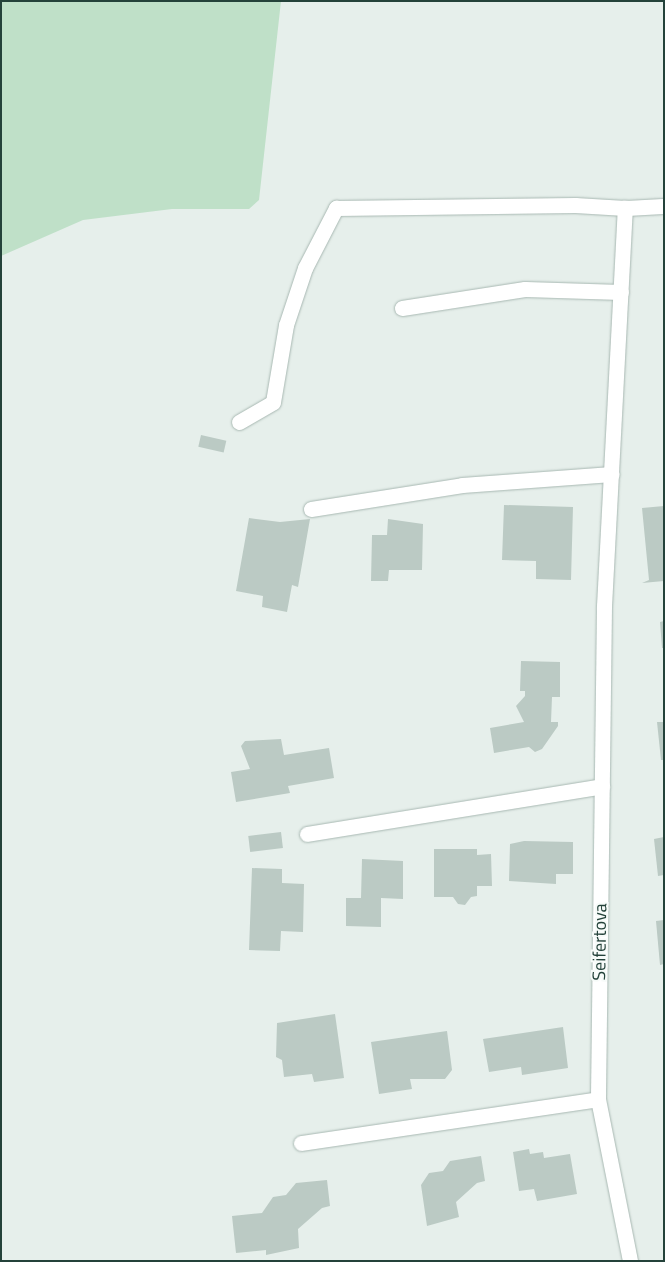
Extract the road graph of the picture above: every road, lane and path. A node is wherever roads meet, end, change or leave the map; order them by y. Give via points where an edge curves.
1 (664, 206) edge
2 (625, 208) junction
3 (621, 292) junction
4 (402, 308) dead end
5 (239, 422) dead end
6 (612, 474) junction
7 (311, 509) dead end
8 (602, 786) junction
9 (307, 834) dead end
10 (598, 1099) junction
11 (301, 1143) dead end
12 (630, 1261) edge

1 - 2 street
2 - 3 street, Seifertova
2 - 5 street via 574,205 336,208 306,268 286,325 273,402
3 - 4 street via 525,289
3 - 6 street, Seifertova
6 - 7 street via 462,485
6 - 8 street, Seifertova via 604,606
8 - 9 street
8 - 10 street, Seifertova
10 - 11 street
10 - 12 street, Seifertova

